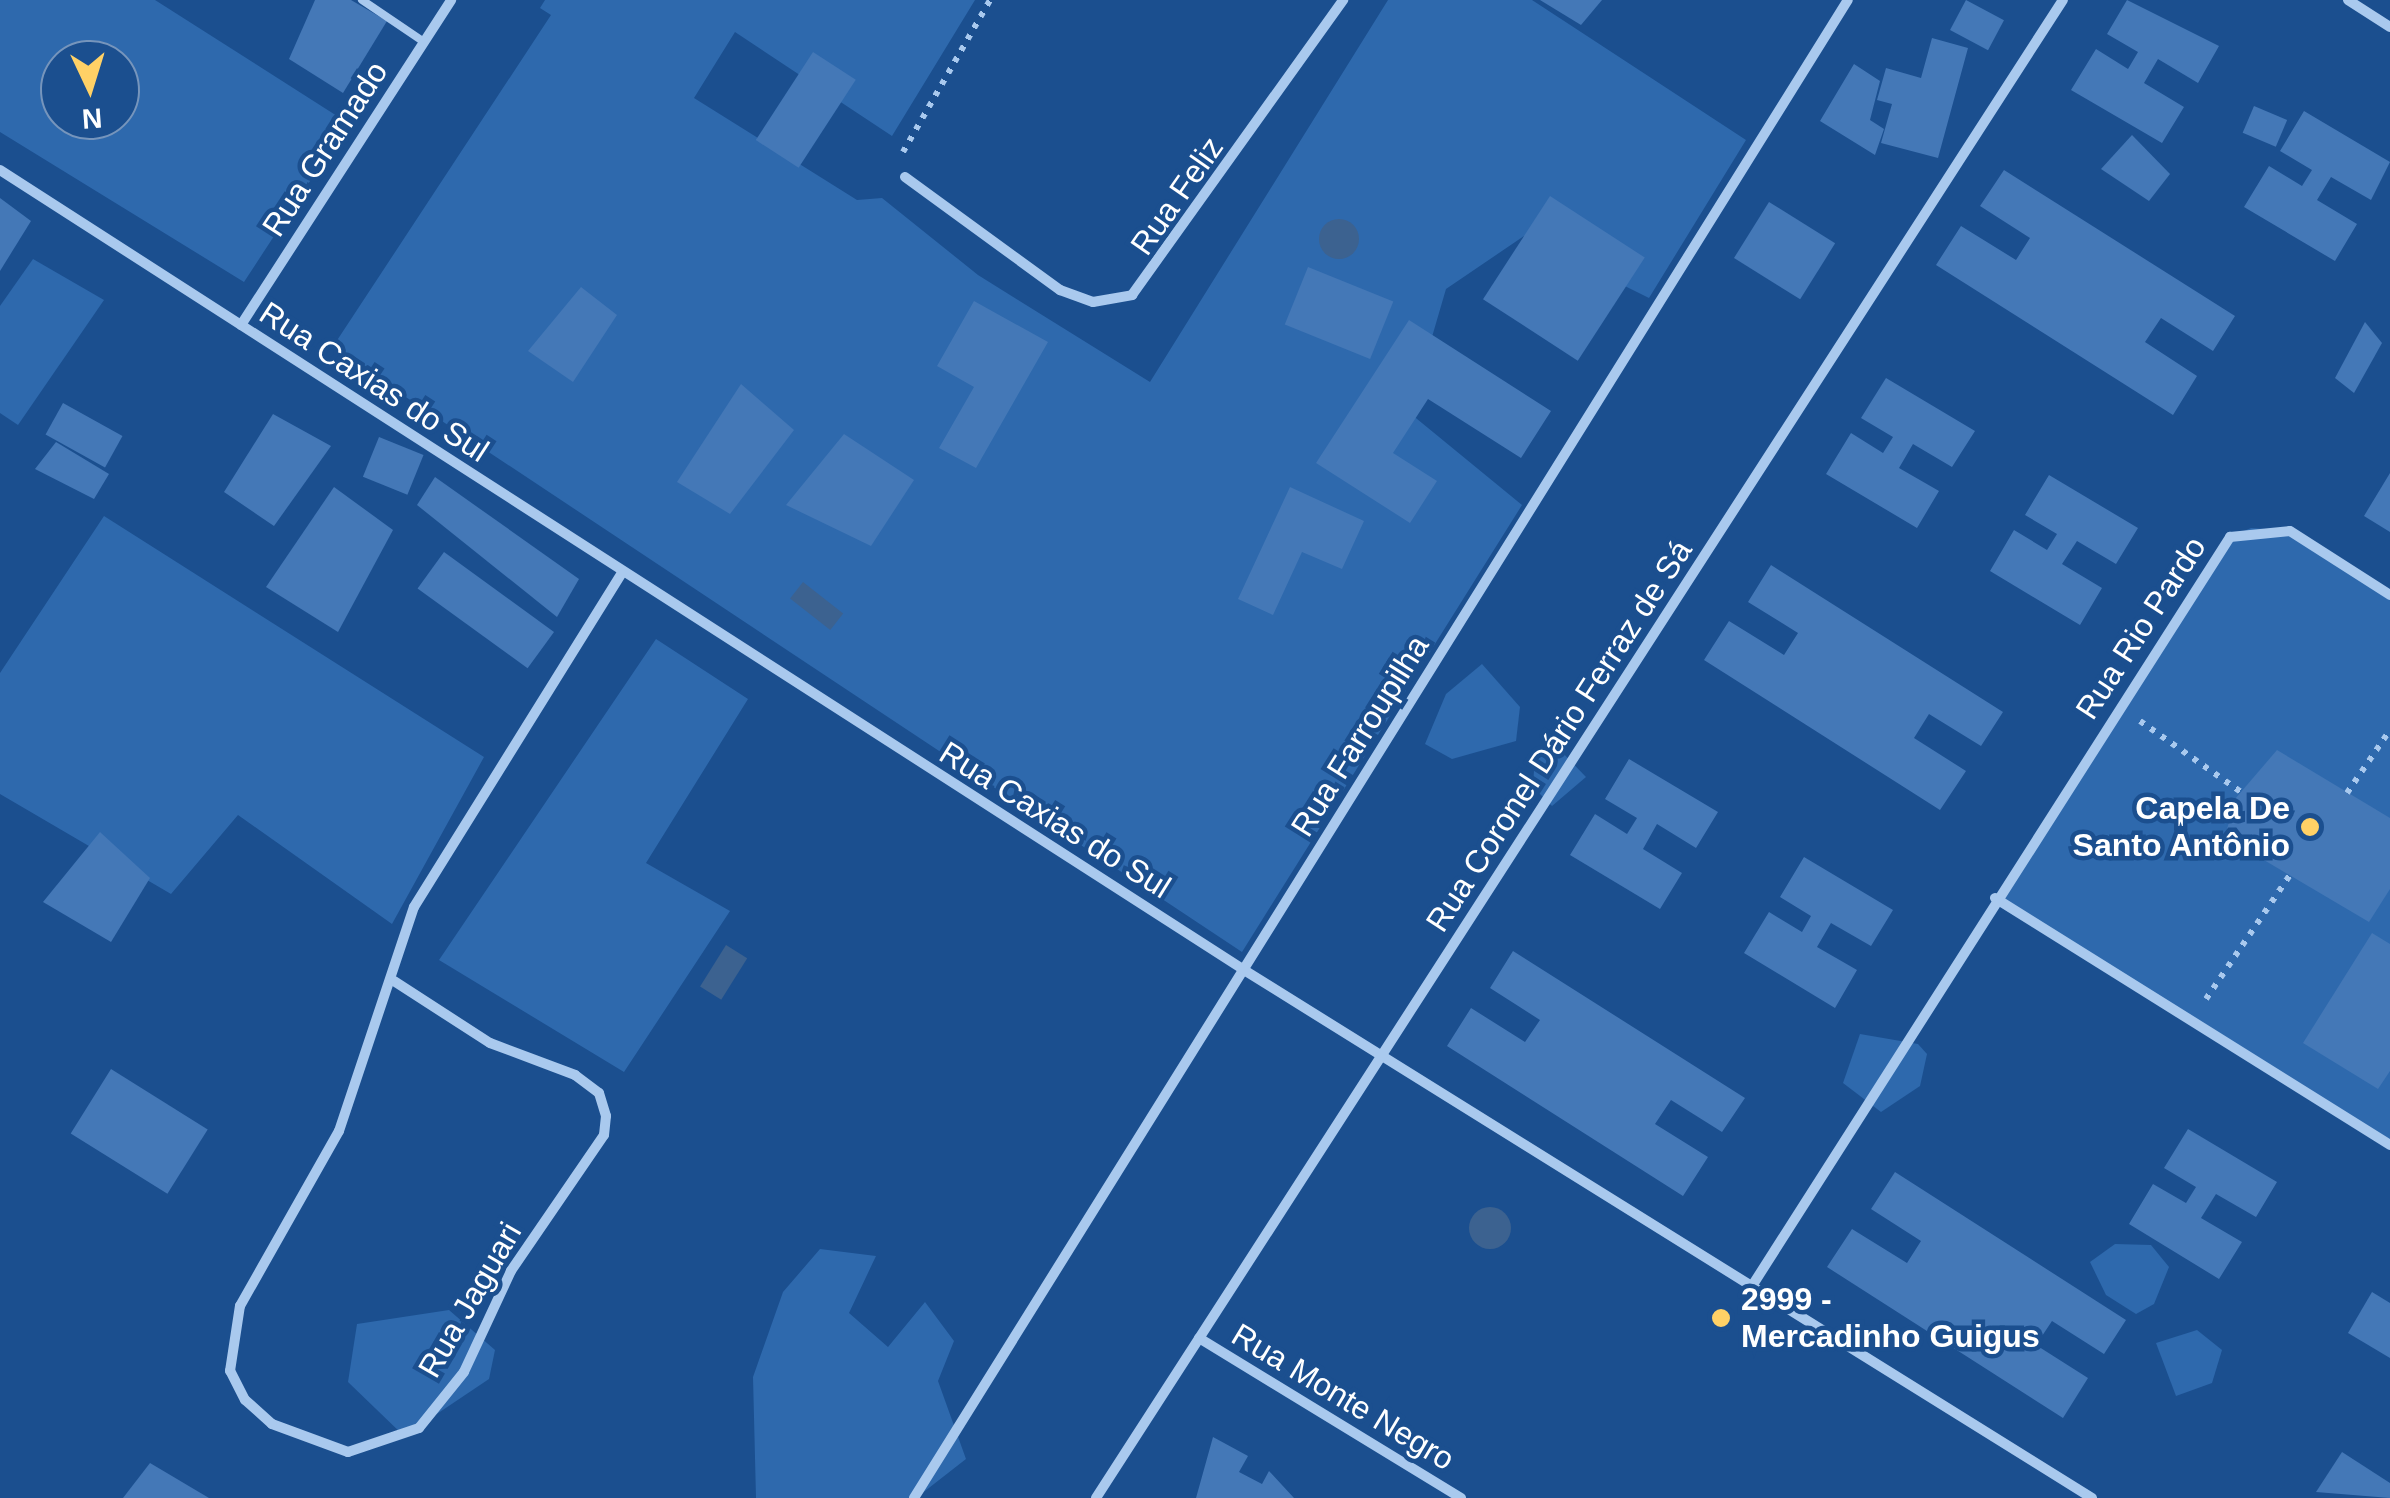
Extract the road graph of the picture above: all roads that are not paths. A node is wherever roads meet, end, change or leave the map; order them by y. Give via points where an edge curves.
1 (362, 0) edge
2 (451, 0) edge
3 (1343, 0) edge
4 (1848, 0) edge
5 (2063, 0) edge
6 (2348, 0) edge
7 (2390, 27) edge
8 (424, 42) junction
9 (0, 170) edge
10 (905, 176) road end
11 (241, 325) junction
12 (621, 574) junction
13 (2390, 595) edge
14 (1995, 898) junction
15 (1244, 970) junction
16 (394, 981) junction
17 (1382, 1056) junction
18 (2390, 1145) edge
19 (1752, 1286) junction
20 (1199, 1338) junction
21 (2089, 1497) edge
22 (914, 1498) edge
23 (1096, 1498) edge
24 (1460, 1498) edge

1 - 8 lane
2 - 8 street, Rua Gramado
3 - 10 street, Rua Feliz via 1132,296 1093,302 1060,290
4 - 15 street, Rua Farroupilha
5 - 17 street, Rua Coronel Dário Ferraz de Sá
6 - 7 street
8 - 11 street, Rua Gramado
9 - 11 street, Rua Caxias do Sul
11 - 12 street, Rua Caxias do Sul
12 - 15 street, Rua Caxias do Sul
12 - 16 street, Rua Jaguari via 433,870
13 - 14 street, Rua Rio Pardo via 2290,531 2230,537
14 - 18 street
14 - 19 street, Rua Rio Pardo
15 - 17 street, Rua Caxias do Sul
15 - 22 street, Rua Farroupilha
16 - 16 street, Rua Jaguari via 339,1131 268,1250 231,1340 230,1371 246,1400 272,1424 348,1452 419,1428 464,1372 511,1271 604,1135 606,1116 600,1093 575,1075 490,1044
17 - 19 street, Rua Caxias do Sul
17 - 20 street, Rua Coronel Dário Ferraz de Sá
19 - 21 street, Rua Caxias do Sul
20 - 23 street, Rua Coronel Dário Ferraz de Sá
20 - 24 street, Rua Monte Negro

